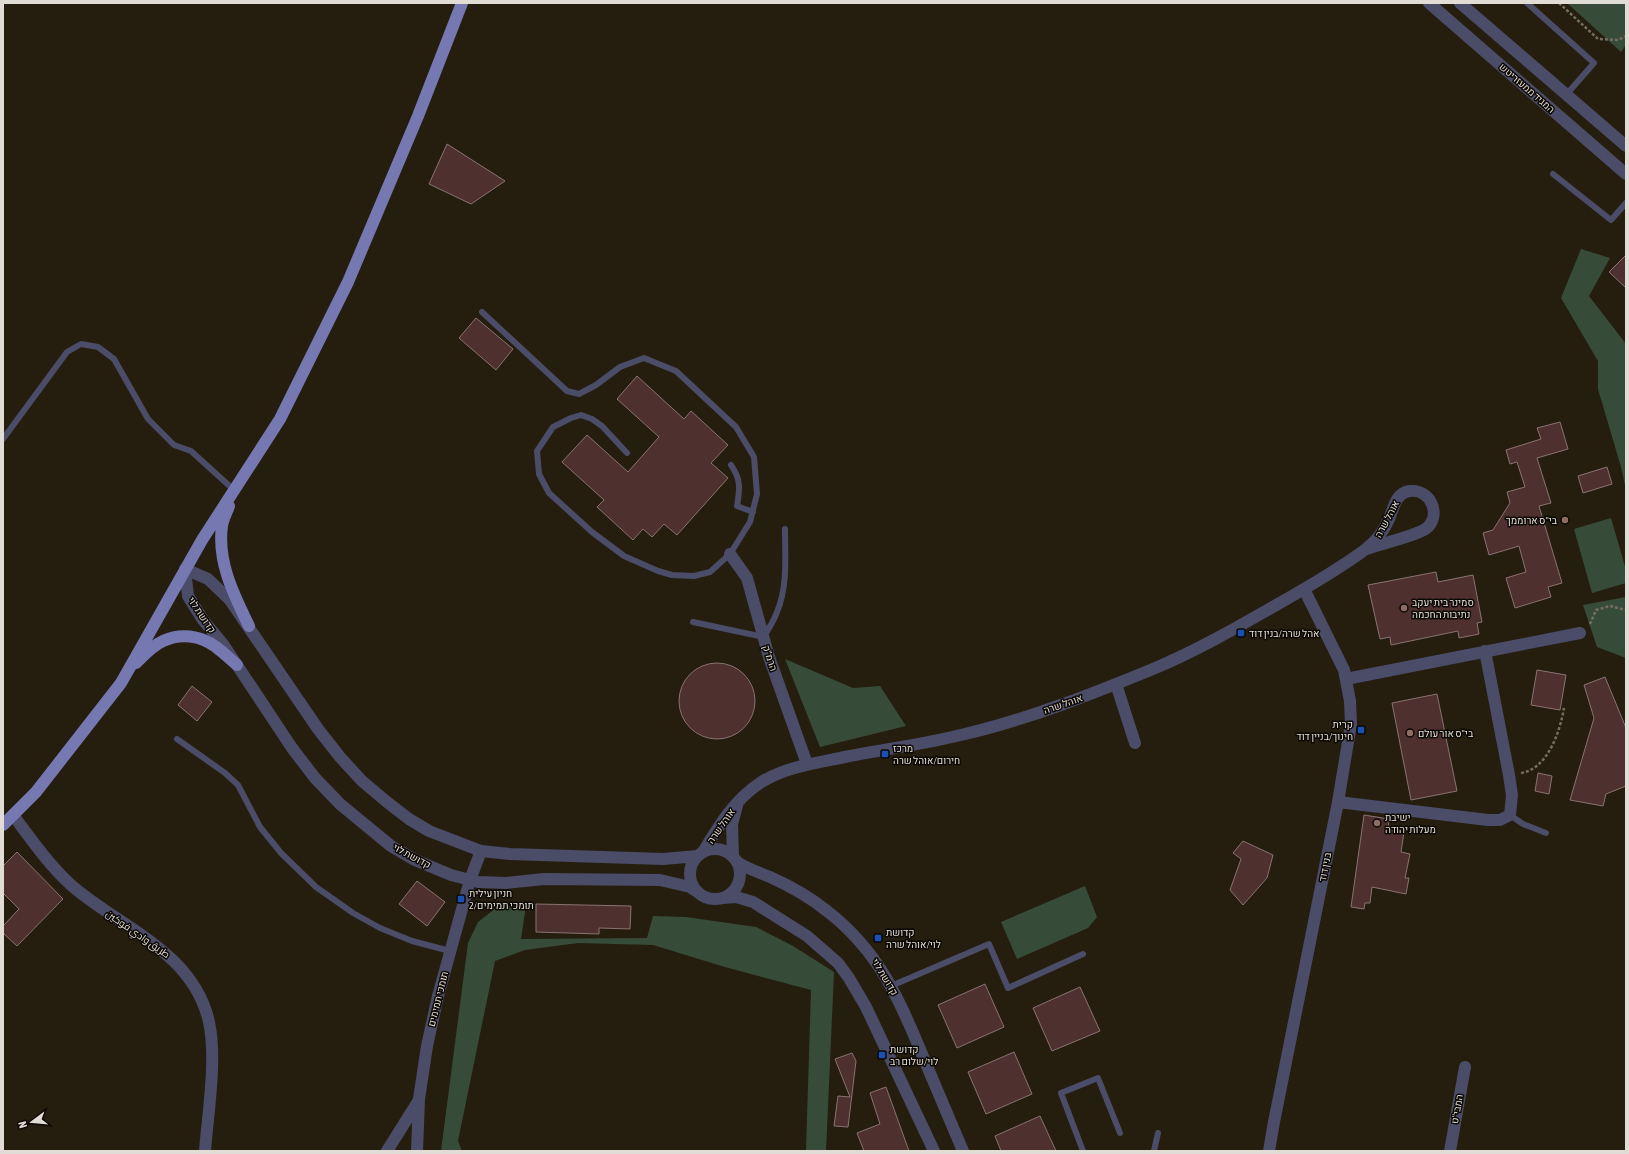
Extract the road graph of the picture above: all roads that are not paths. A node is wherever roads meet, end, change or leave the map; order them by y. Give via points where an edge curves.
1 (462, 3) edge
2 (1428, 3) edge
3 (1460, 3) edge
4 (1527, 3) edge
5 (1566, 95) junction
6 (1626, 146) edge
7 (1553, 174) dead end
8 (1626, 174) edge
9 (1626, 203) edge
10 (482, 312) dead end
11 (3, 439) edge
12 (627, 453) dead end
13 (731, 465) dead end
14 (234, 490) junction
15 (753, 512) junction
16 (785, 528) dead end
17 (1366, 549) junction
18 (730, 554) junction
19 (185, 568) junction
20 (1304, 589) junction
21 (693, 622) dead end
22 (249, 626) junction
23 (1580, 633) road end
24 (764, 637) junction
25 (1485, 651) junction
26 (236, 665) junction
27 (127, 672) junction
28 (1346, 679) junction
29 (1116, 684) junction
30 (177, 739) dead end
31 (1135, 744) dead end
32 (807, 764) junction
33 (739, 802) junction
34 (1338, 802) junction
35 (13, 815) junction
36 (1510, 815) junction
37 (3, 826) edge
38 (1546, 833) dead end
39 (482, 851) junction
40 (700, 854) junction
41 (735, 859) junction
42 (470, 880) junction
43 (696, 891) junction
44 (723, 898) junction
45 (450, 951) junction
46 (1083, 954) dead end
47 (891, 986) junction
48 (1465, 1067) dead end
49 (420, 1099) junction
50 (1120, 1133) dead end
51 (1158, 1133) dead end
52 (205, 1151) edge
53 (388, 1151) edge
54 (417, 1151) edge
55 (934, 1151) edge
56 (963, 1151) edge
57 (1083, 1151) edge
58 (1154, 1151) edge
59 (1269, 1151) edge
60 (1450, 1151) edge

1 - 14 main road via 418,116 348,282 280,419
2 - 8 street, המגיד ממעזריטש
3 - 5 street, המגיד ממעזריטש
4 - 5 lane via 1594,63
5 - 6 street, המגיד ממעזריטש
7 - 9 lane via 1611,220
10 - 15 lane via 567,391 579,394 620,367 644,358 676,371 736,427 754,457 757,494
11 - 14 lane via 67,352 81,344 98,347 114,359 148,419 174,444 191,451
12 - 18 lane via 602,426 581,415 553,427 537,451 539,474 549,492 592,532 624,556 658,571 672,575 694,576 710,572
13 - 15 lane via 738,474 740,490 737,506
14 - 19 main road
14 - 22 main road via 222,525 222,552 232,591
15 - 18 lane via 750,522
16 - 24 lane via 784,588 777,612
17 - 17 street, אוהל שרה via 1424,530 1433,519 1433,505 1430,499 1424,494 1410,491 1398,497 1380,536
17 - 20 street, אוהל שרה
18 - 24 street, הרמ"ק via 747,578
19 - 22 street via 208,580 230,600
19 - 26 street, קדושת לוי via 188,596
19 - 27 main road
20 - 28 street, בנין דוד via 1333,646
20 - 29 street, אוהל שרה via 1227,634
21 - 24 lane
22 - 39 street via 318,729 362,781 398,811 429,831
23 - 25 street
24 - 32 street, הרמ"ק
25 - 28 street
25 - 36 street via 1509,775 1512,795
26 - 27 main road via 214,646 198,637 189,636 162,641
26 - 42 street, קדושת לוי via 292,748 340,804 391,846 415,860
27 - 35 main road via 36,792
28 - 34 street, בנין דוד via 1351,724
29 - 31 street
29 - 32 street, אוהל שרה via 966,734
30 - 45 lane via 226,773 238,785 260,827 281,853 316,887 352,913 380,928 412,941
32 - 33 street, אוהל שרה via 761,782
33 - 40 street, אוהל שרה
33 - 41 street, אוהל שרה via 732,824
34 - 36 street via 1488,820 1500,820
34 - 59 street, בנין דוד
35 - 37 main road
35 - 52 street, طريق وادي فوکين via 70,884 93,903 167,953 194,984 204,1004 212,1038
36 - 38 lane via 1523,824
39 - 40 street via 544,856 663,859
39 - 42 street, תומכי תמימים
40 - 41 street via 716,849 728,853
40 - 43 street via 690,873 690,880
41 - 44 street via 741,874 740,880 734,892
41 - 47 street, קדושת לוי via 748,870 770,877 802,894 840,921 866,947
42 - 43 street, קדושת לוי via 506,883 544,879 660,880 690,887
42 - 45 street, תומכי תמימים
43 - 44 street via 706,898
44 - 55 street via 753,902 807,936 838,964 866,1007
45 - 49 street, תומכי תמימים via 427,1046
46 - 47 lane via 1008,988 989,944
47 - 56 street, קדושת לוי via 906,1015
48 - 60 street, המבי"ט
49 - 53 street
49 - 54 street, תומכי תמימים
50 - 57 lane via 1098,1078 1061,1093
51 - 58 lane

